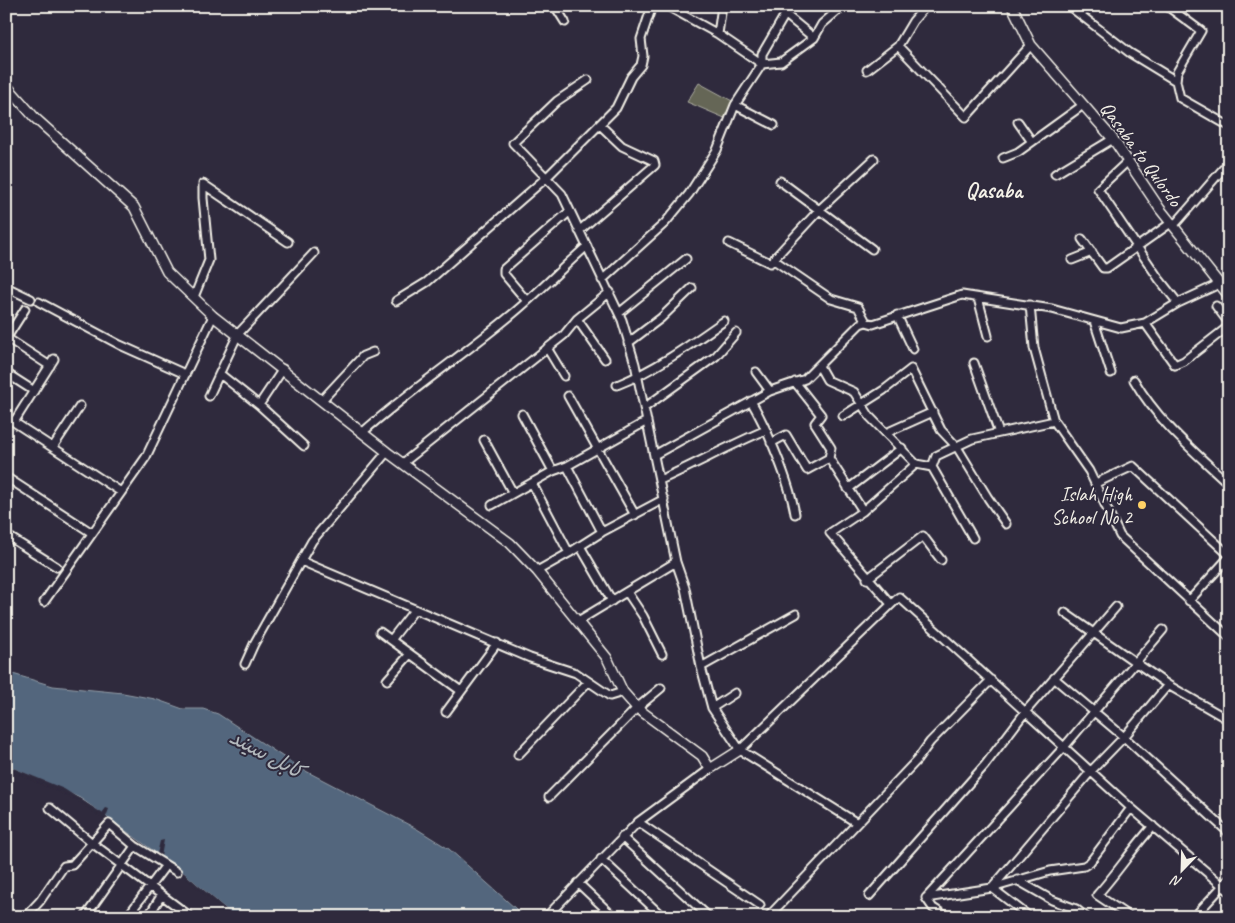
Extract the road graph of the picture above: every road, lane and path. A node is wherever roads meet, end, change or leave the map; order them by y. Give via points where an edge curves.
1 (555, 6) edge
2 (652, 6) edge
3 (667, 6) edge
4 (722, 6) edge
5 (790, 6) edge
6 (926, 6) edge
7 (1012, 6) edge
8 (1069, 6) edge
9 (1166, 6) edge
10 (840, 7) edge
11 (786, 15) junction
12 (565, 22) dead end
13 (718, 34) junction
14 (814, 38) junction
15 (1031, 45) junction
16 (898, 46) junction
17 (762, 64) junction
18 (867, 70) dead end
19 (588, 80) dead end
20 (1176, 81) junction
21 (6, 85) edge
22 (735, 105) junction
23 (1083, 105) junction
24 (1018, 122) dead end
25 (600, 124) junction
26 (774, 125) dead end
27 (1229, 126) edge
28 (1113, 139) junction
29 (1032, 142) junction
30 (1003, 158) dead end
31 (874, 159) dead end
32 (1128, 161) junction
33 (1229, 162) edge
34 (1223, 170) junction
35 (1055, 174) dead end
36 (1229, 176) edge
37 (547, 177) junction
38 (780, 181) dead end
39 (820, 209) junction
40 (570, 211) junction
41 (1173, 225) junction
42 (579, 231) junction
43 (1082, 239) dead end
44 (288, 242) dead end
45 (729, 244) dead end
46 (587, 246) junction
47 (872, 248) dead end
48 (1137, 248) junction
49 (314, 252) dead end
50 (1092, 252) junction
51 (686, 259) dead end
52 (774, 260) junction
53 (1072, 260) dead end
54 (602, 280) junction
55 (1219, 284) junction
56 (6, 287) edge
57 (692, 288) dead end
58 (610, 292) junction
59 (1229, 296) edge
60 (194, 297) junction
61 (978, 298) junction
62 (31, 300) dead end
63 (526, 300) junction
64 (396, 301) dead end
65 (39, 302) dead end
66 (1178, 303) junction
67 (1030, 305) junction
68 (1216, 306) dead end
69 (25, 309) dead end
70 (619, 314) junction
71 (897, 315) junction
72 (213, 316) junction
73 (577, 319) junction
74 (724, 321) dead end
75 (1094, 321) junction
76 (866, 322) junction
77 (1145, 323) junction
78 (1229, 324) edge
79 (238, 334) junction
80 (736, 334) dead end
81 (988, 336) dead end
82 (6, 338) edge
83 (628, 343) junction
84 (547, 348) junction
85 (913, 349) dead end
86 (373, 352) dead end
87 (54, 359) dead end
88 (605, 359) dead end
89 (974, 363) dead end
90 (50, 366) junction
91 (819, 366) junction
92 (283, 369) junction
93 (756, 372) dead end
94 (1111, 372) dead end
95 (6, 373) edge
96 (185, 374) junction
97 (220, 374) junction
98 (564, 376) dead end
99 (638, 377) junction
100 (1134, 380) dead end
101 (796, 382) junction
102 (617, 385) dead end
103 (34, 391) junction
104 (770, 391) junction
105 (209, 396) dead end
106 (568, 396) dead end
107 (322, 400) junction
108 (750, 401) junction
109 (862, 404) junction
110 (259, 405) junction
111 (80, 406) dead end
112 (644, 408) junction
113 (933, 412) junction
114 (522, 414) dead end
115 (843, 416) dead end
116 (6, 417) edge
117 (647, 421) junction
118 (1054, 421) junction
119 (14, 422) junction
120 (766, 430) junction
121 (363, 432) junction
122 (886, 433) junction
123 (999, 433) junction
124 (484, 440) dead end
125 (771, 443) junction
126 (304, 446) dead end
127 (53, 447) junction
128 (597, 447) junction
129 (958, 447) junction
130 (902, 448) junction
131 (387, 452) junction
132 (656, 454) junction
133 (829, 458) junction
134 (403, 463) junction
135 (916, 464) junction
136 (567, 466) junction
137 (932, 467) junction
138 (553, 471) junction
139 (6, 477) edge
140 (660, 480) junction
141 (532, 483) junction
142 (1096, 483) junction
143 (1229, 484) edge
144 (848, 488) junction
145 (121, 492) junction
146 (513, 492) junction
147 (664, 499) junction
148 (492, 505) dead end
149 (863, 510) junction
150 (795, 514) dead end
151 (635, 515) junction
152 (1006, 524) dead end
153 (602, 532) junction
154 (92, 533) junction
155 (6, 535) edge
156 (973, 538) dead end
157 (580, 546) junction
158 (570, 553) junction
159 (1229, 556) edge
160 (941, 560) dead end
161 (300, 561) junction
162 (676, 562) junction
163 (57, 567) dead end
164 (537, 571) junction
165 (867, 579) junction
166 (627, 592) junction
167 (612, 601) junction
168 (1190, 601) junction
169 (44, 602) dead end
170 (891, 604) junction
171 (1116, 607) dead end
172 (414, 609) junction
173 (1065, 613) dead end
174 (796, 614) dead end
175 (578, 621) junction
176 (1163, 630) dead end
177 (380, 632) dead end
178 (1095, 632) junction
179 (1229, 637) edge
180 (391, 640) junction
181 (497, 643) junction
182 (410, 654) junction
183 (662, 654) dead end
184 (1136, 661) junction
185 (246, 664) dead end
186 (701, 667) junction
187 (1054, 678) junction
188 (387, 680) dead end
189 (991, 680) junction
190 (588, 682) junction
191 (1168, 685) junction
192 (660, 688) dead end
193 (461, 691) junction
194 (623, 692) junction
195 (734, 693) dead end
196 (637, 708) junction
197 (712, 708) junction
198 (1026, 711) junction
199 (446, 712) dead end
200 (1093, 712) junction
201 (1229, 720) edge
202 (1124, 737) junction
203 (1065, 746) junction
204 (740, 750) junction
205 (518, 755) dead end
206 (710, 769) junction
207 (1092, 770) junction
208 (549, 797) dead end
209 (50, 808) dead end
210 (1131, 808) junction
211 (638, 822) junction
212 (856, 823) junction
213 (1153, 826) junction
214 (1229, 832) edge
215 (622, 837) junction
216 (92, 842) junction
217 (134, 846) junction
218 (601, 860) junction
219 (120, 864) junction
220 (163, 869) dead end
221 (177, 872) dead end
222 (1229, 879) edge
223 (1017, 880) junction
224 (578, 883) junction
225 (149, 886) junction
226 (992, 888) junction
227 (1226, 888) edge
228 (161, 896) junction
229 (869, 896) dead end
230 (926, 898) junction
231 (760, 905) dead end
232 (1076, 909) junction
233 (774, 911) junction
234 (25, 917) edge
235 (85, 917) edge
236 (127, 917) edge
237 (148, 917) edge
238 (191, 917) edge
239 (546, 917) edge
240 (614, 917) edge
241 (663, 917) edge
242 (709, 917) edge
243 (768, 917) edge
244 (781, 917) edge
245 (947, 917) edge
246 (1030, 917) edge
247 (1070, 917) edge
248 (1086, 917) edge
249 (1130, 917) edge
250 (1194, 917) edge

1 - 12 street
2 - 25 street via 641,39 641,65 631,77 616,108
3 - 13 street
4 - 13 street
5 - 11 street
6 - 16 street
7 - 15 street, Qasaba to Qulordo
8 - 20 street via 1130,53
9 - 20 street via 1201,30 1177,72
10 - 14 street via 822,24
11 - 14 street
11 - 17 street via 762,54
13 - 17 street
14 - 17 street via 781,62
15 - 16 street via 966,117
15 - 23 street, Qasaba to Qulordo
16 - 18 street
17 - 22 street
19 - 37 street via 557,102 513,143
20 - 27 street via 1180,98
21 - 60 street via 36,118 134,207 168,272
22 - 26 street
22 - 54 street via 717,150 689,194 665,223
23 - 28 street, Qasaba to Qulordo
23 - 29 street
24 - 29 street
25 - 37 street
25 - 42 street via 622,146 654,161 655,165
28 - 32 street, Qasaba to Qulordo
28 - 35 street
29 - 30 street
31 - 39 street
32 - 41 street, Qasaba to Qulordo
32 - 48 street via 1098,189
33 - 34 street
34 - 36 street
34 - 41 street
37 - 40 street via 562,194
37 - 64 street via 428,282
38 - 39 street
39 - 47 street
39 - 52 street
40 - 42 street
40 - 63 street via 504,269 504,274
41 - 48 street via 1168,225
41 - 55 street, Qasaba to Qulordo
42 - 46 street
43 - 50 street
44 - 60 street via 203,184 209,260
45 - 52 street via 768,264
46 - 54 street
46 - 63 street
48 - 50 street via 1105,269
48 - 66 street
49 - 79 street
50 - 53 street
51 - 70 street
52 - 76 street via 831,299 858,307
54 - 58 street
55 - 59 street, Qasaba to Qulordo
55 - 66 street
56 - 62 street
57 - 83 street via 661,318
58 - 70 street
58 - 73 street
60 - 72 street
61 - 67 street
61 - 71 street via 962,295
61 - 81 street
63 - 121 street via 443,369 398,400
65 - 96 street via 120,345
66 - 77 street
67 - 75 street
67 - 118 street via 1034,348
68 - 78 street
69 - 82 street
70 - 83 street
71 - 76 street via 873,324
71 - 85 street
72 - 79 street
72 - 96 street
73 - 84 street
73 - 88 street
74 - 99 street
75 - 77 street via 1121,328
75 - 94 street
76 - 91 street via 860,324
77 - 78 street via 1175,365
79 - 92 street
79 - 97 street
80 - 112 street via 716,356
82 - 90 street
83 - 99 street
84 - 98 street
84 - 134 street
86 - 107 street via 362,356
87 - 90 street
89 - 123 street
90 - 103 street
91 - 101 street via 805,379
91 - 109 street via 827,380 854,392
92 - 107 street
92 - 110 street
93 - 104 street
95 - 103 street
96 - 145 street via 146,457
97 - 105 street
97 - 110 street
99 - 102 street
99 - 112 street
100 - 143 street via 1170,430
101 - 104 street
101 - 133 street via 821,415 815,423 831,448
103 - 119 street
104 - 108 street
106 - 128 street
107 - 121 street
108 - 120 street
108 - 132 street
109 - 113 street via 911,369
109 - 115 street
109 - 122 street
110 - 126 street
111 - 127 street
112 - 117 street
113 - 122 street
113 - 129 street via 941,430
114 - 138 street
116 - 119 street
117 - 128 street
117 - 132 street
118 - 123 street
118 - 142 street
119 - 127 street
120 - 125 street
120 - 140 street
121 - 131 street
122 - 130 street
123 - 129 street via 972,439
124 - 146 street
125 - 133 street via 786,435 807,470
125 - 150 street
127 - 145 street
128 - 136 street
128 - 151 street
129 - 137 street via 936,456
129 - 152 street
130 - 135 street
130 - 144 street
131 - 134 street
131 - 161 street via 312,541
132 - 140 street
133 - 144 street
134 - 164 street via 510,543
135 - 137 street
135 - 149 street
136 - 138 street
136 - 153 street
137 - 156 street
138 - 141 street
139 - 154 street
140 - 147 street
141 - 146 street
141 - 158 street
142 - 159 street via 1132,466
142 - 168 street via 1120,536
144 - 149 street
145 - 154 street
146 - 148 street
147 - 151 street
147 - 162 street
149 - 165 street via 830,533
151 - 153 street
153 - 157 street
154 - 169 street
155 - 163 street
157 - 158 street
157 - 167 street
158 - 164 street
159 - 168 street
160 - 165 street via 923,536
161 - 172 street
161 - 185 street
162 - 166 street
162 - 186 street via 685,588
164 - 175 street
165 - 170 street
166 - 167 street
166 - 183 street
167 - 175 street
168 - 179 street
170 - 189 street via 900,597
170 - 204 street
171 - 178 street
172 - 180 street
172 - 181 street
173 - 178 street
174 - 186 street
175 - 194 street via 607,658
176 - 184 street
177 - 180 street
178 - 184 street
178 - 187 street
180 - 182 street
181 - 190 street via 576,673
181 - 193 street
182 - 188 street
182 - 193 street
184 - 191 street
184 - 200 street
186 - 197 street
187 - 198 street
187 - 200 street
189 - 198 street
189 - 212 street
190 - 194 street via 610,696
190 - 205 street
191 - 201 street
191 - 202 street
192 - 196 street
193 - 199 street
194 - 196 street
195 - 197 street
196 - 206 street via 702,756
196 - 208 street
197 - 204 street
198 - 203 street
198 - 229 street via 985,765
200 - 202 street
200 - 203 street
202 - 207 street
202 - 214 street
203 - 207 street
203 - 230 street
204 - 206 street
204 - 212 street
206 - 211 street
207 - 210 street
207 - 226 street
209 - 216 street
210 - 213 street
210 - 223 street via 1084,866
211 - 215 street
211 - 231 street
212 - 233 street
213 - 227 street
213 - 249 street via 1097,895
215 - 218 street
215 - 242 street
216 - 217 street via 109,824
216 - 219 street
216 - 234 street via 72,864 64,866
217 - 219 street
217 - 221 street
218 - 224 street
218 - 241 street
219 - 225 street
219 - 235 street
220 - 225 street
222 - 227 street
223 - 226 street
223 - 232 street via 1052,900
224 - 239 street
224 - 240 street
225 - 228 street
225 - 236 street
226 - 230 street
226 - 246 street
227 - 250 street
228 - 237 street
228 - 238 street
230 - 245 street
232 - 247 street
232 - 248 street
233 - 243 street
233 - 244 street

